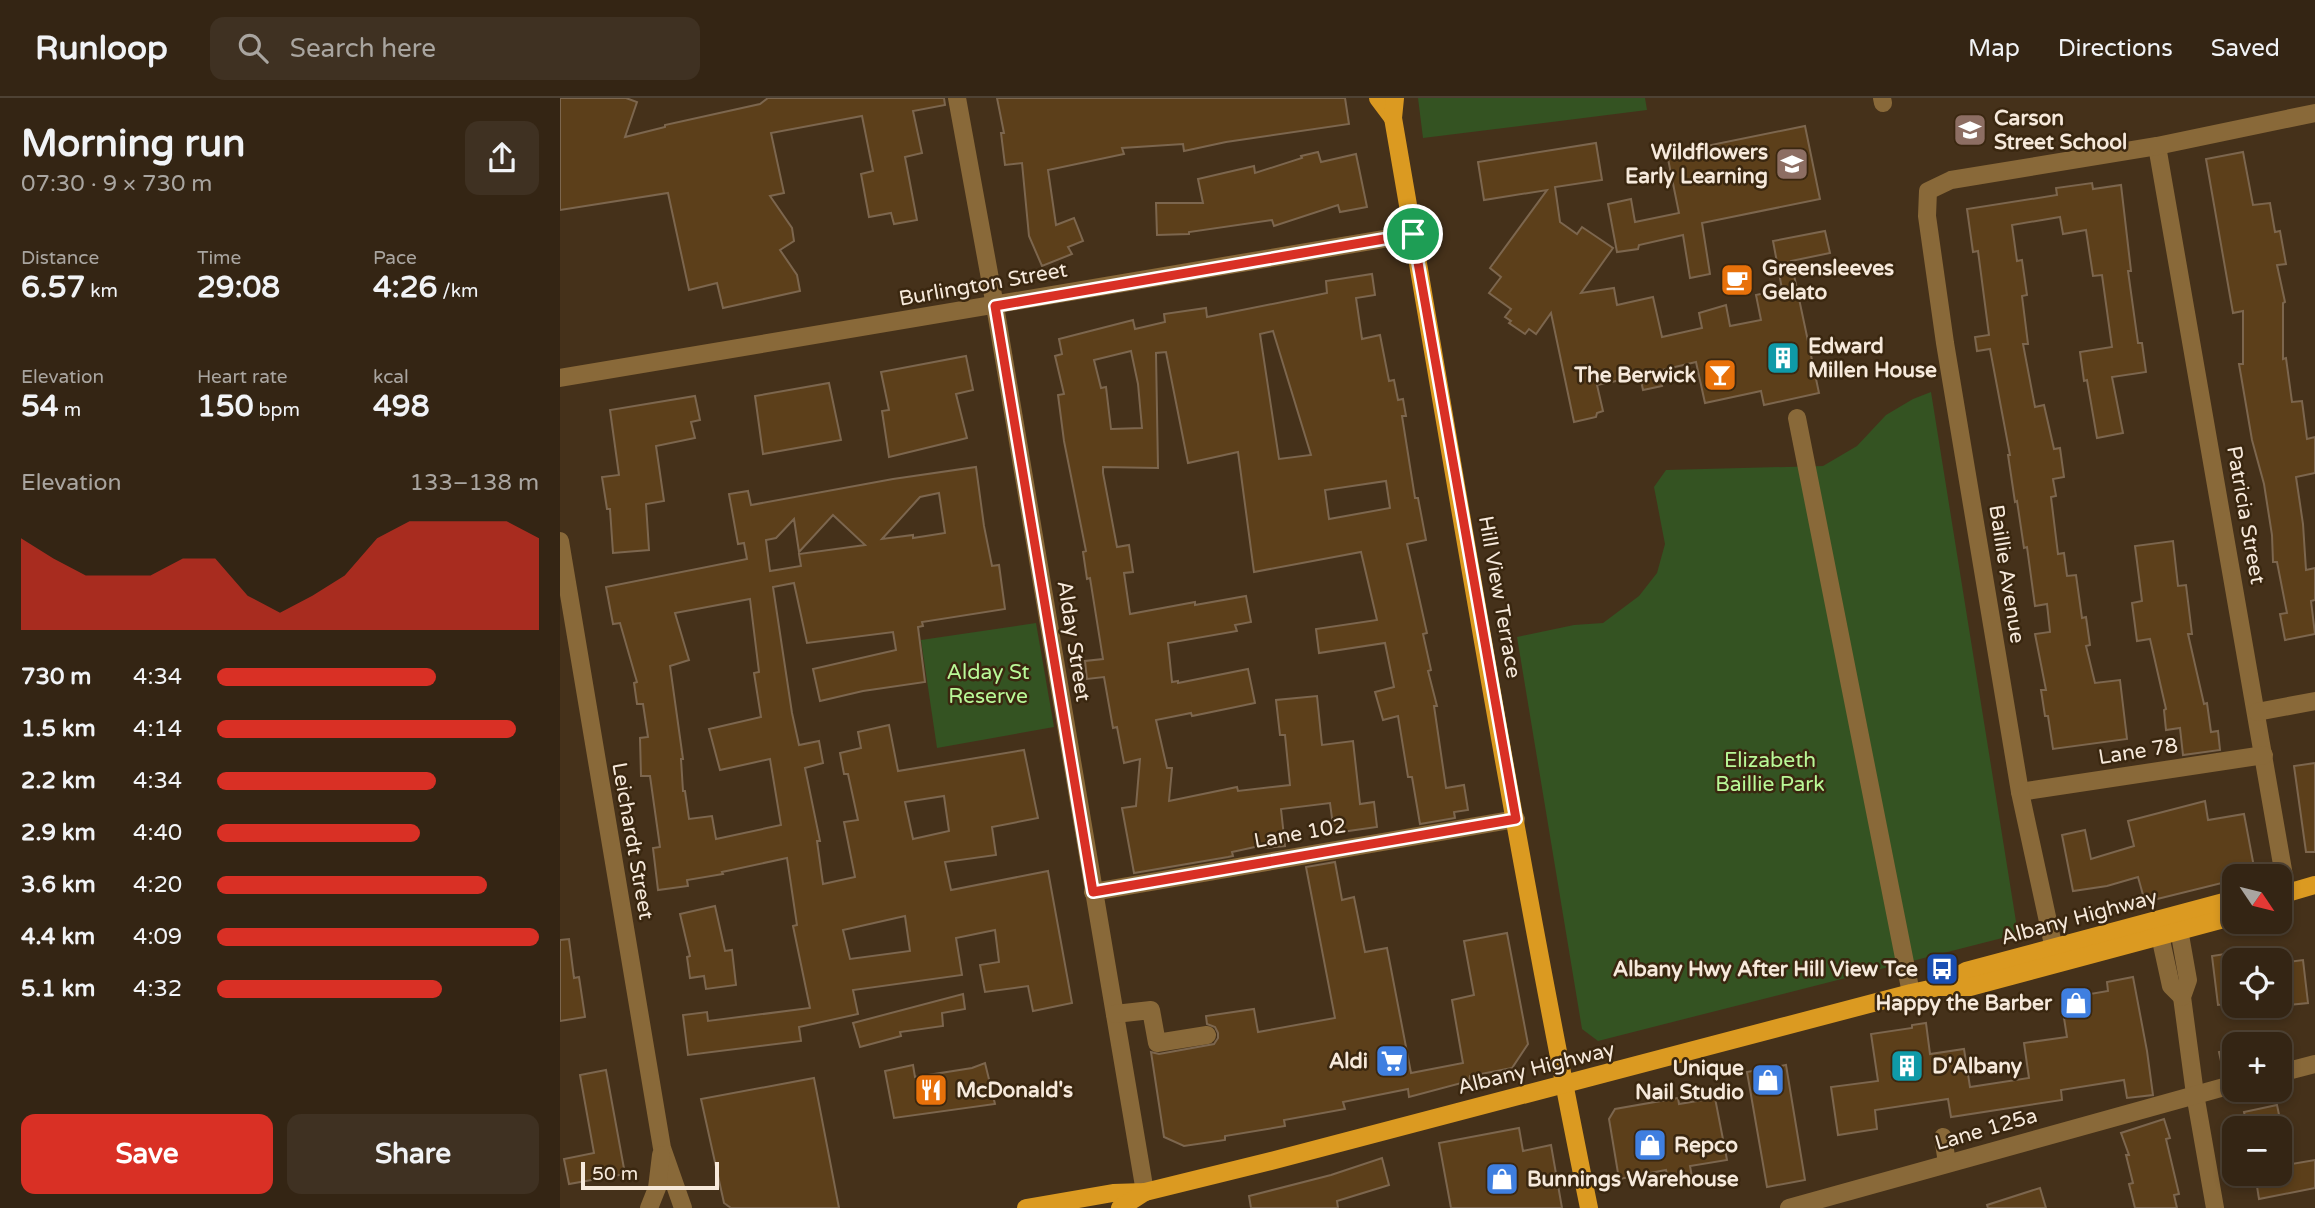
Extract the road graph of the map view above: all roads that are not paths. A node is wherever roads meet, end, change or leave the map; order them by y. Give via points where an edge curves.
1 (957, 98) edge
2 (1378, 98) edge
3 (1395, 98) edge
4 (2315, 113) edge
5 (1392, 118) junction
6 (2157, 146) junction
7 (1413, 234) junction
8 (995, 306) junction
9 (560, 378) edge
10 (1797, 418) dead end
11 (560, 541) edge
12 (2315, 701) edge
13 (2257, 712) junction
14 (2264, 755) junction
15 (2020, 792) junction
16 (1516, 819) junction
17 (2280, 864) edge
18 (2315, 886) edge
19 (1093, 892) junction
20 (2292, 892) edge
21 (2222, 904) edge
22 (2222, 918) edge
23 (2178, 923) junction
24 (2158, 928) junction
25 (2055, 956) junction
26 (1911, 993) junction
27 (2182, 997) junction
28 (1115, 1014) junction
29 (1207, 1035) dead end
30 (2315, 1064) edge
31 (2292, 1070) edge
32 (1563, 1083) junction
33 (2222, 1087) edge
34 (2195, 1094) junction
35 (1943, 1137) dead end
36 (662, 1148) junction
37 (1948, 1163) junction
38 (1145, 1192) junction
39 (649, 1208) edge
40 (683, 1208) edge
41 (1026, 1208) edge
42 (1120, 1208) edge
43 (1589, 1208) edge
44 (1788, 1208) edge
45 (2215, 1208) edge

1 - 8 street, Alday Street
2 - 5 main road, Hill View Terrace
3 - 5 main road, Hill View Terrace
4 - 6 street
5 - 7 main road, Hill View Terrace
6 - 13 street, Patricia Street
6 - 15 street, Baillie Avenue via 1951,180 1928,191 1927,216 1945,343
7 - 8 street, Burlington Street
7 - 16 main road, Hill View Terrace
8 - 9 street, Burlington Street
8 - 19 street, Alday Street
10 - 26 street
11 - 36 street, Leichardt Street
12 - 13 street
13 - 14 street, Patricia Street
14 - 15 street, Lane 78
14 - 17 street, Patricia Street
15 - 25 street, Baillie Avenue
16 - 19 street, Lane 102
16 - 32 main road, Hill View Terrace
18 - 20 main road
19 - 28 street, Alday Street
21 - 23 main road, Albany Highway
22 - 23 main road, Albany Highway
23 - 24 main road, Albany Highway
23 - 27 street via 2189,980
24 - 25 main road, Albany Highway
24 - 27 street via 2171,986
25 - 26 main road, Albany Highway via 1970,987
26 - 32 main road, Albany Highway
27 - 34 street
28 - 29 street via 1151,1010 1157,1043
28 - 38 street, Alday Street
30 - 31 street
32 - 38 main road, Albany Highway
32 - 43 main road, Hill View Terrace
33 - 34 street, Lane 125a
34 - 37 street, Lane 125a
34 - 45 street
35 - 37 street
36 - 39 street, Leichardt Street via 657,1188
36 - 40 street, Leichardt Street
37 - 44 street, Lane 125a
38 - 41 main road, Albany Highway via 1113,1192
38 - 42 main road, Albany Highway

